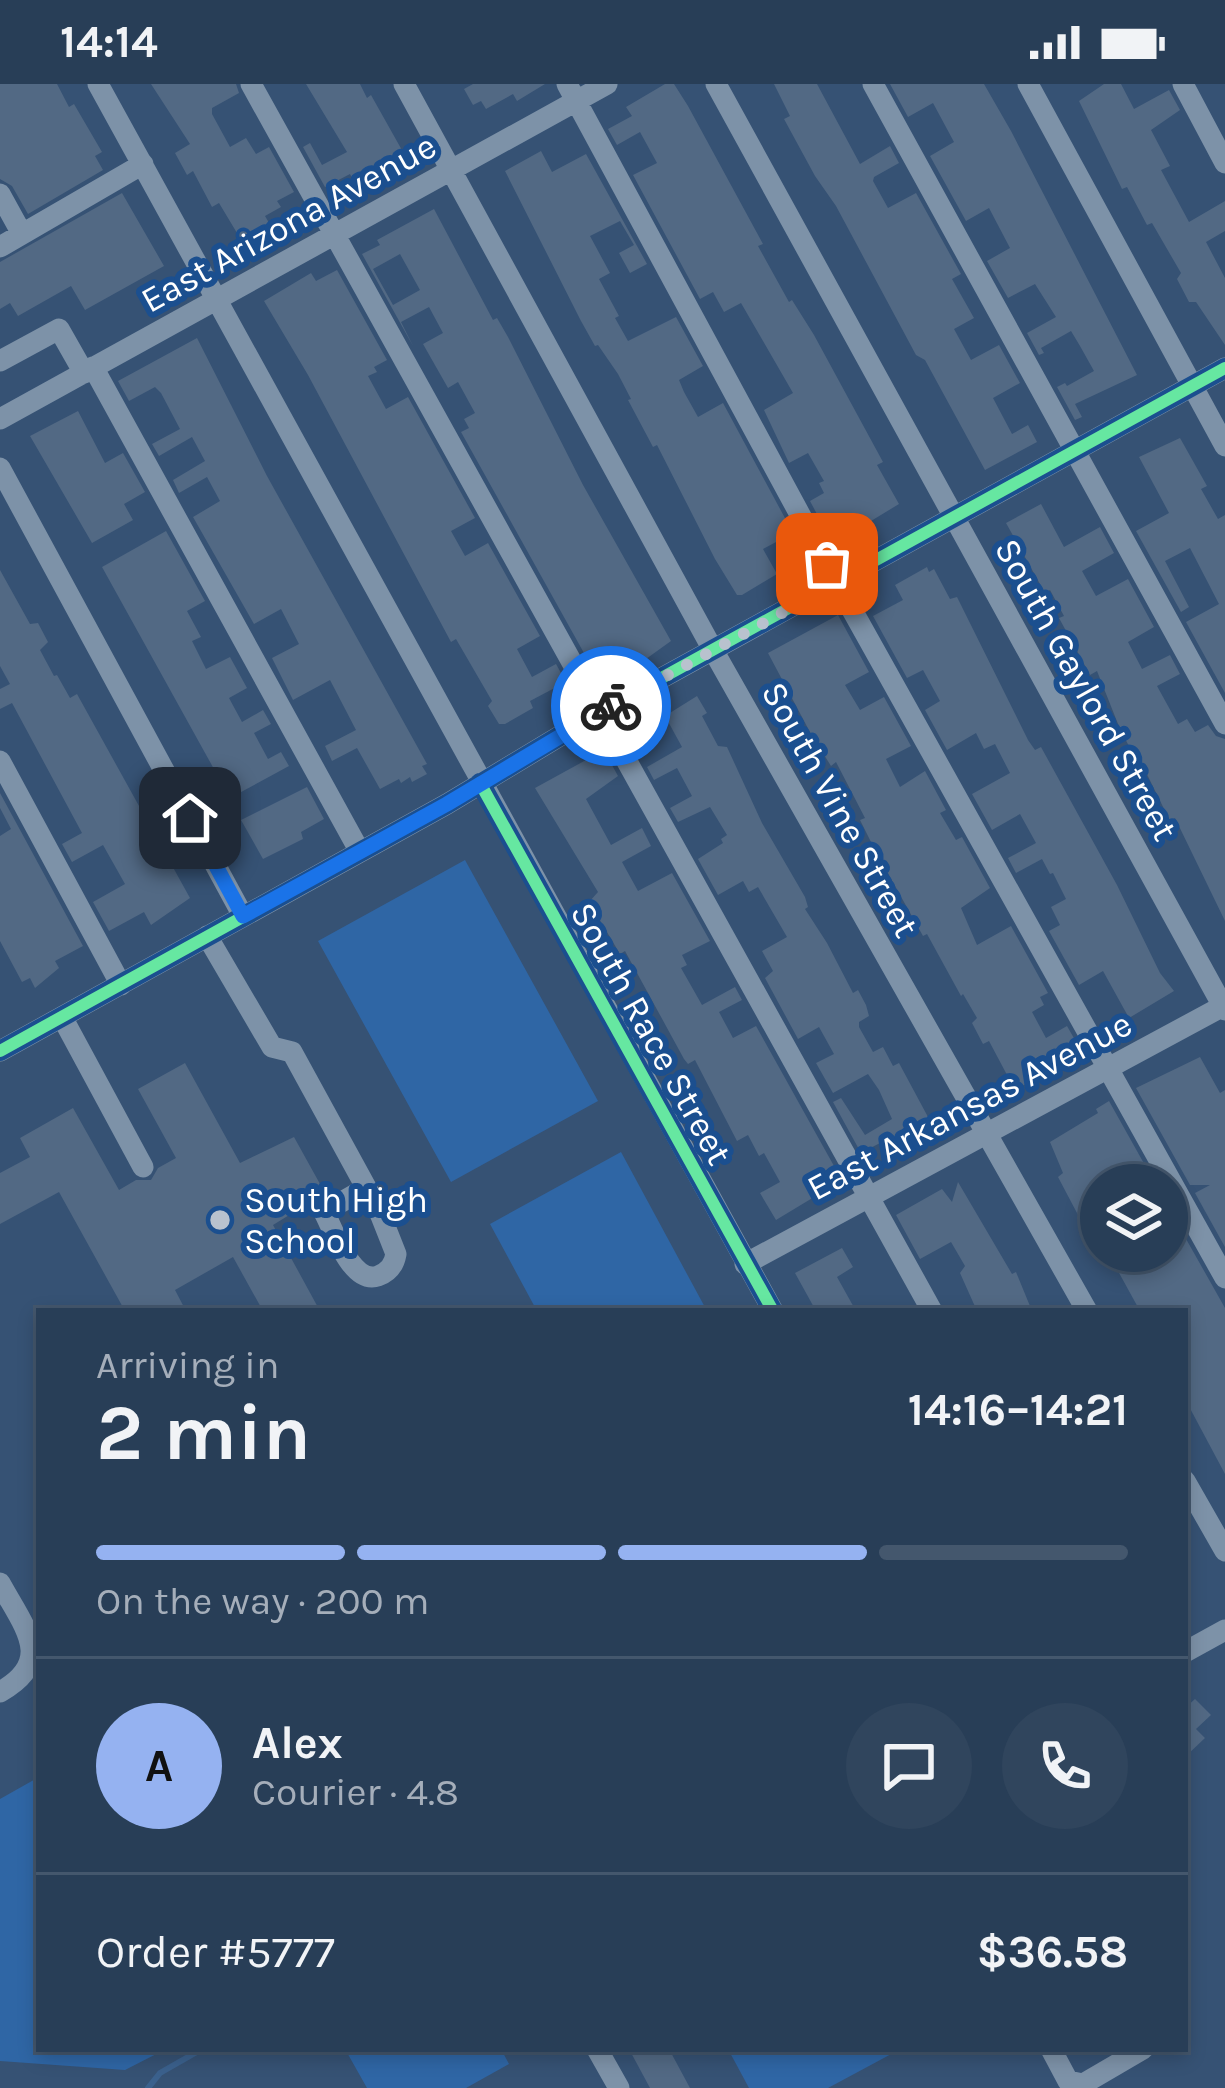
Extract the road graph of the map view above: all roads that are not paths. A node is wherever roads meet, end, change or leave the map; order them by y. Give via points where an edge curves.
1 (98, 84) edge
2 (251, 84) edge
3 (404, 84) edge
4 (607, 84) edge
5 (716, 84) edge
6 (873, 84) edge
7 (1028, 84) edge
8 (1183, 84) edge
9 (572, 92) edge
10 (1225, 163) edge
11 (143, 164) junction
12 (451, 170) junction
13 (0, 194) edge
14 (22, 234) junction
15 (334, 235) junction
16 (0, 247) edge
17 (218, 298) junction
18 (0, 361) edge
19 (1225, 368) edge
20 (88, 370) junction
21 (1192, 386) junction
22 (0, 419) edge
23 (1225, 446) edge
24 (1074, 451) junction
25 (0, 468) edge
26 (955, 517) junction
27 (837, 583) junction
28 (713, 650) junction
29 (598, 713) junction
30 (1225, 724) edge
31 (0, 760) edge
32 (480, 783) junction
33 (360, 852) junction
34 (243, 916) junction
35 (207, 936) junction
36 (121, 985) junction
37 (1224, 1007) edge
38 (62, 1017) junction
39 (3, 1043) edge
40 (1108, 1067) junction
41 (986, 1133) junction
42 (143, 1167) dead end
43 (366, 1188) dead end
44 (869, 1197) junction
45 (746, 1264) junction
46 (1225, 1279) edge
47 (771, 1308) edge
48 (930, 1308) edge
49 (1086, 1308) edge
50 (1188, 1486) edge
51 (1225, 1551) edge
52 (0, 1583) edge
53 (1225, 1630) edge
54 (1188, 1650) edge
55 (0, 1692) edge
56 (599, 2052) edge
57 (1053, 2052) edge
58 (1139, 2052) edge
59 (1080, 2086) edge
60 (619, 2088) edge

1 - 11 street, South Race Street
2 - 15 street
3 - 12 street, South Vine Street
4 - 9 street, East Arizona Avenue
5 - 26 street, South Gaylord Street
6 - 24 street
7 - 21 street
8 - 10 street
9 - 12 street, East Arizona Avenue
9 - 27 street
11 - 14 street
11 - 17 street, South Race Street
12 - 15 street, East Arizona Avenue
12 - 28 street, South Vine Street
13 - 14 street
14 - 16 street
15 - 17 street, East Arizona Avenue
15 - 29 street
17 - 20 street, East Arizona Avenue
17 - 32 street, South Race Street
18 - 20 street via 59,329
19 - 21 street
20 - 22 street, East Arizona Avenue
20 - 33 street
21 - 23 street
21 - 24 street
24 - 26 street
24 - 30 street
25 - 34 street
26 - 27 street
26 - 37 street, South Gaylord Street
27 - 28 street
27 - 40 street
28 - 29 street
28 - 41 street, South Vine Street
29 - 32 street
29 - 44 street
31 - 36 street
32 - 33 street
32 - 45 street, South Race Street
33 - 34 street
34 - 35 street
35 - 36 street
35 - 43 street via 272,1047 292,1052
36 - 38 street
37 - 40 street, East Arkansas Avenue
38 - 39 street
38 - 42 street
40 - 41 street, East Arkansas Avenue
40 - 46 street
41 - 44 street, East Arkansas Avenue
41 - 49 street, South Vine Street
44 - 45 street, East Arkansas Avenue
44 - 48 street
45 - 47 street, South Race Street
50 - 51 street
52 - 55 street via 26,1631 31,1668
53 - 54 street
56 - 60 street
57 - 59 street via 1068,2081
58 - 59 street

